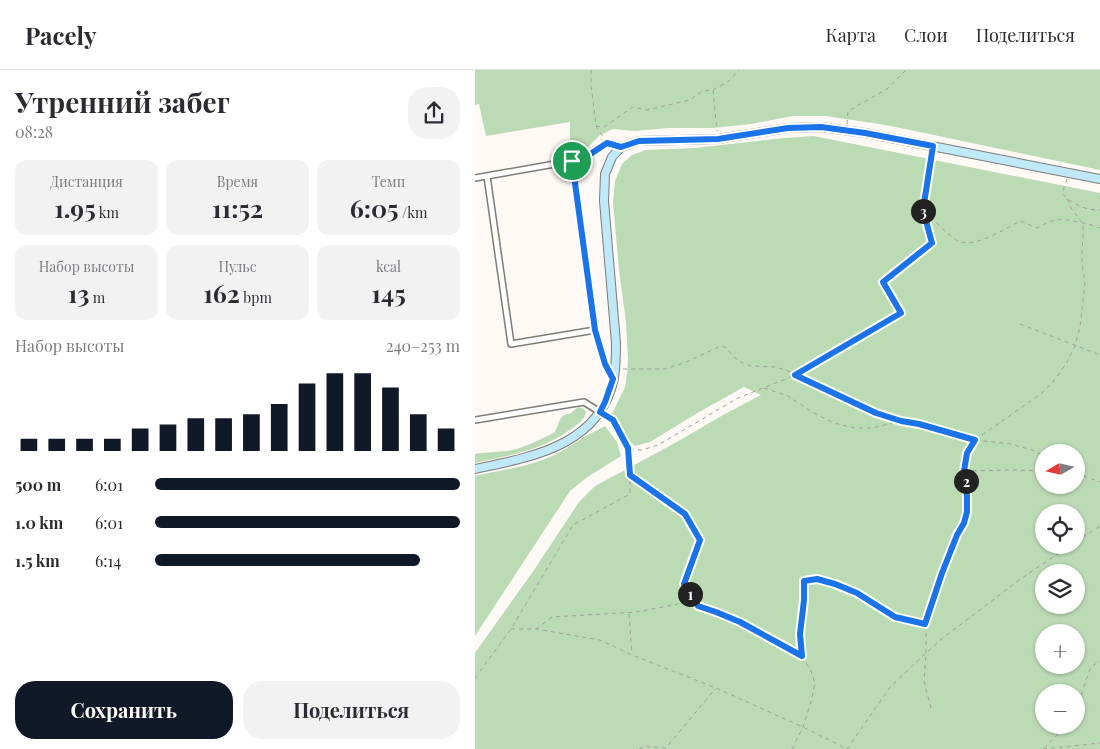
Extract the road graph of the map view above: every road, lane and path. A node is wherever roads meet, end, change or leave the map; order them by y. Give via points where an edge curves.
1 (591, 70) edge
2 (739, 70) edge
3 (906, 70) edge
4 (713, 90) junction
5 (596, 126) junction
6 (846, 130) junction
7 (718, 139) junction
8 (607, 143) junction
9 (933, 146) junction
10 (621, 147) junction
11 (572, 161) junction
12 (1069, 173) junction
13 (487, 176) junction
14 (475, 178) edge
15 (1100, 179) edge
16 (1067, 198) junction
17 (923, 210) junction
18 (1100, 210) edge
19 (1083, 224) junction
20 (1100, 228) edge
21 (1020, 324) dead end
22 (595, 330) junction
23 (1075, 346) junction
24 (1100, 355) edge
25 (615, 369) junction
26 (795, 375) junction
27 (613, 379) junction
28 (764, 388) junction
29 (600, 412) junction
30 (475, 420) edge
31 (901, 421) junction
32 (975, 440) junction
33 (628, 448) junction
34 (1035, 451) edge
35 (475, 469) edge
36 (964, 471) junction
37 (1035, 471) edge
38 (630, 475) junction
39 (1085, 476) edge
40 (1100, 482) edge
41 (1100, 526) edge
42 (1085, 536) edge
43 (1058, 554) edge
44 (684, 584) junction
45 (629, 612) junction
46 (925, 624) junction
47 (511, 629) junction
48 (536, 629) junction
49 (926, 654) junction
50 (632, 655) junction
51 (802, 656) junction
52 (1100, 661) edge
53 (475, 678) edge
54 (1085, 684) edge
55 (716, 688) junction
56 (931, 708) dead end
57 (803, 727) junction
58 (1058, 734) edge
59 (1100, 743) edge
60 (639, 749) edge
61 (792, 749) edge

1 - 5 path
2 - 4 path
3 - 6 path via 887,89 848,111
4 - 5 path via 702,91 690,100 647,110 633,108 604,128
4 - 7 path
5 - 8 path
6 - 7 main road via 788,128
6 - 9 main road
7 - 10 main road via 639,141
8 - 10 street
8 - 11 street
9 - 12 main road
9 - 17 lane
10 - 25 main road via 612,157 605,174 604,201 616,343
11 - 13 street
11 - 22 street
12 - 15 main road
12 - 16 path via 1063,194
13 - 14 street
13 - 22 street via 511,344
16 - 18 path via 1077,205
16 - 19 path
17 - 19 path via 959,242 981,240 1021,221 1037,228 1063,219
17 - 26 lane via 932,243 883,282 901,313
19 - 20 path
19 - 23 path via 1085,282
21 - 23 path
22 - 27 street
23 - 24 path
23 - 32 path via 1066,364 1042,393
25 - 26 path via 665,369 721,346 738,361 751,366 776,367
25 - 27 main road
26 - 28 path
26 - 31 path via 876,413
27 - 29 main road
28 - 31 path via 788,396 834,423 854,428 872,428
28 - 33 path via 737,398 658,445 643,450
29 - 30 street via 584,402
29 - 33 path via 613,420
29 - 35 main road via 582,430 556,447 523,459
31 - 32 path
32 - 34 path via 1011,444
32 - 36 path via 967,453
33 - 38 path
36 - 37 path
36 - 46 path via 967,512
38 - 44 path via 685,514 700,540
38 - 47 path via 629,494 573,525
39 - 40 path
41 - 42 path
43 - 49 path via 1019,580
44 - 45 path via 678,604
44 - 51 path via 698,606 740,622
45 - 48 path via 552,617
45 - 50 path
46 - 49 path
46 - 51 path via 895,617 857,593 835,584 817,579 804,581 800,634
47 - 48 path
47 - 53 path
48 - 50 path via 600,640
49 - 56 path via 924,681
49 - 57 path via 891,686 847,749
50 - 55 path
51 - 57 path via 815,682
52 - 54 path via 1091,667
55 - 57 path
55 - 60 path via 666,748 645,746
57 - 61 path
58 - 59 path via 1043,749

